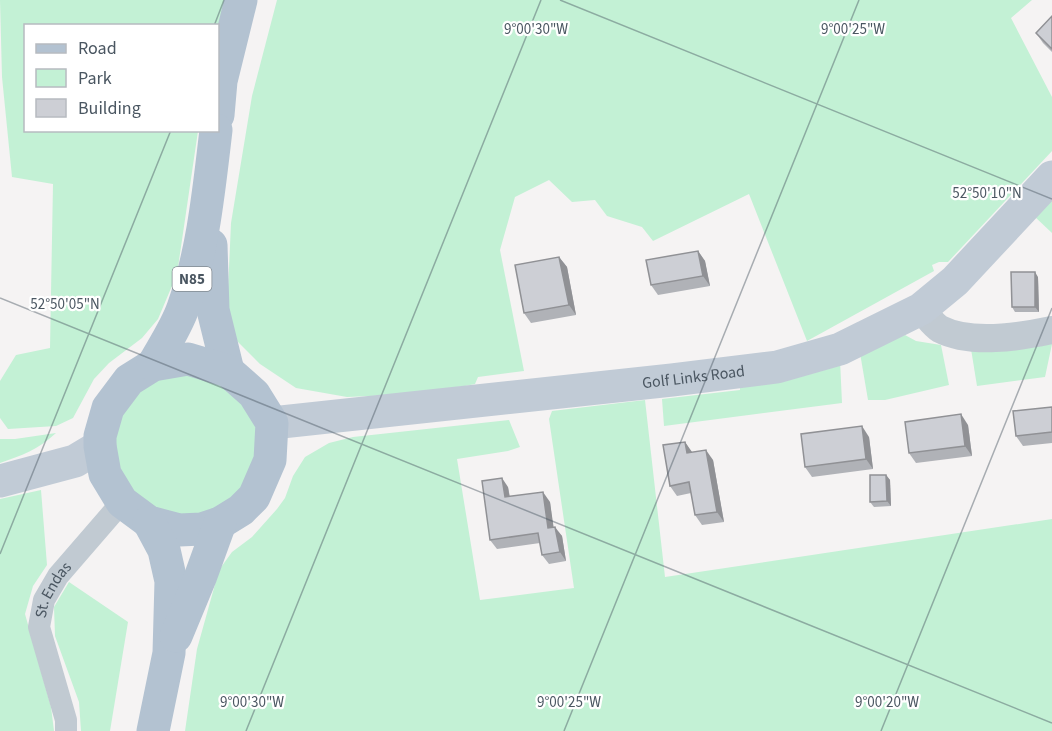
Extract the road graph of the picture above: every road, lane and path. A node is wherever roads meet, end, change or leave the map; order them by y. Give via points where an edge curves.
1 (241, 0) edge
2 (219, 104) edge
3 (216, 132) edge
4 (1052, 177) edge
5 (210, 186) junction
6 (921, 309) junction
7 (1052, 330) edge
8 (153, 365) junction
9 (228, 371) junction
10 (272, 423) junction
11 (100, 446) junction
12 (0, 481) edge
13 (122, 502) junction
14 (149, 522) junction
15 (220, 523) junction
16 (169, 653) junction
17 (66, 731) edge
18 (153, 731) edge

1 - 2 main road
3 - 5 main road, N85
4 - 6 main road, Golf Links Road via 955,281
5 - 8 main road, N85 via 183,310
5 - 9 main road, N85 via 213,310
6 - 7 street via 938,328 959,336 1017,338
6 - 10 main road, Golf Links Road via 840,349 777,367
8 - 9 main road, N85 via 188,359
8 - 11 main road, N85 via 129,380 108,408
9 - 10 main road, N85 via 254,394
10 - 15 main road, N85 via 270,460 254,497
11 - 12 main road via 75,461
11 - 13 main road, N85 via 105,474
13 - 14 main road, N85
13 - 17 street, St. Endas via 58,576 44,600 39,627
14 - 15 main road, N85 via 179,530
14 - 16 main road, N85 via 164,550 171,581
15 - 16 main road, N85
16 - 18 main road, N85

